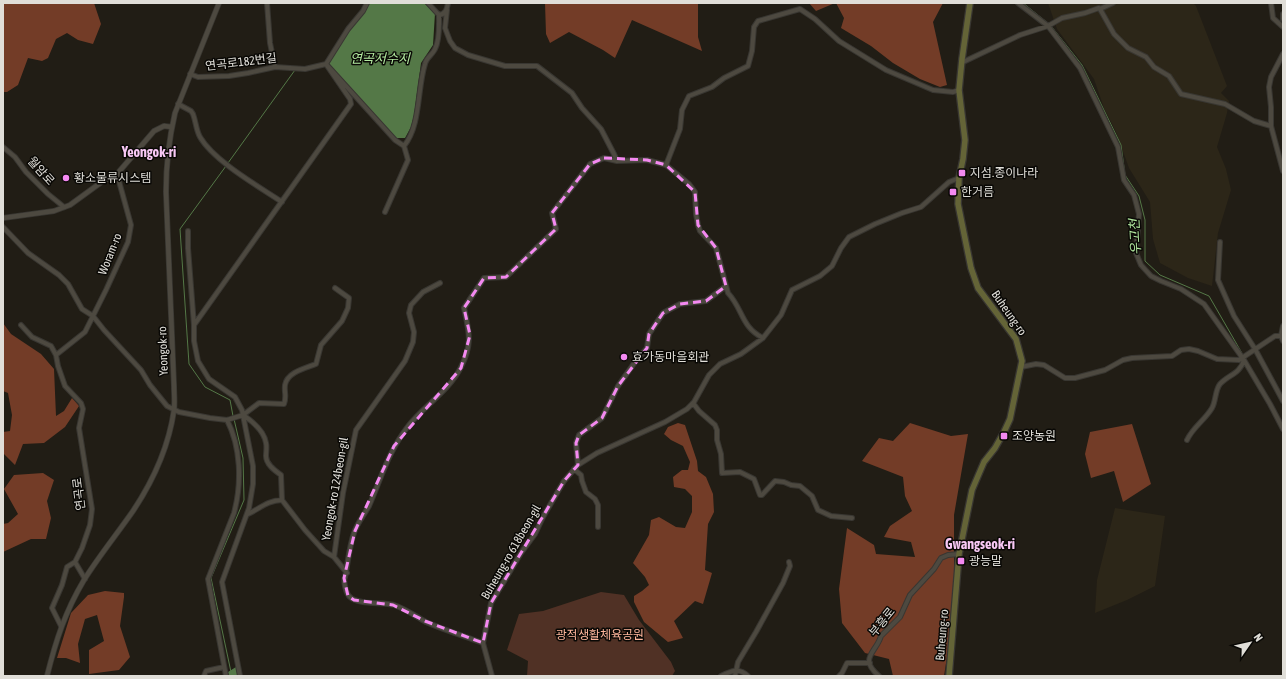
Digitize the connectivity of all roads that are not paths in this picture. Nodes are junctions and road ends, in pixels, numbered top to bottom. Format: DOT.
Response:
graph roads {
  1 [pos="219,3"];
  2 [pos="267,3"];
  3 [pos="367,3"];
  4 [pos="428,3"];
  5 [pos="448,3"];
  6 [pos="970,3"];
  7 [pos="1018,3"];
  8 [pos="1113,3"];
  9 [pos="1271,3"];
  10 [pos="1100,9"];
  11 [pos="447,10"];
  12 [pos="1283,14"];
  13 [pos="439,15"];
  14 [pos="1283,19"];
  15 [pos="1048,26"];
  16 [pos="1283,27"];
  17 [pos="1283,54"];
  18 [pos="962,63"];
  19 [pos="326,64"];
  20 [pos="275,67"];
  21 [pos="190,74"];
  22 [pos="959,90"];
  23 [pos="178,104"];
  24 [pos="1271,126"];
  25 [pos="172,127"];
  26 [pos="404,146"];
  27 [pos="3,147"];
  28 [pos="617,161"];
  29 [pos="666,165"];
  30 [pos="1283,171"];
  31 [pos="117,174"];
  32 [pos="959,178"];
  33 [pos="282,202"];
  34 [pos="64,207"];
  35 [pos="385,212"];
  36 [pos="3,218"];
  37 [pos="3,227"];
  38 [pos="188,231"];
  39 [pos="1220,242"];
  40 [pos="440,283"];
  41 [pos="726,286"];
  42 [pos="335,288"];
  43 [pos="93,316"];
  44 [pos="21,325"];
  45 [pos="194,326"];
  46 [pos="1283,326"];
  47 [pos="763,338"];
  48 [pos="1282,339"];
  49 [pos="1254,350"];
  50 [pos="56,355"];
  51 [pos="1243,358"];
  52 [pos="1021,367"];
  53 [pos="1283,401"];
  54 [pos="693,403"];
  55 [pos="174,410"];
  56 [pos="243,415"];
  57 [pos="228,419"];
  58 [pos="1283,429"];
  59 [pos="1187,440"];
  60 [pos="578,464"];
  61 [pos="574,469"];
  62 [pos="282,500"];
  63 [pos="248,514"];
  64 [pos="852,518"];
  65 [pos="598,526"];
  66 [pos="959,554"];
  67 [pos="334,557"];
  68 [pos="75,562"];
  69 [pos="789,562"];
  70 [pos="347,573"];
  71 [pos="85,579"];
  72 [pos="61,626"];
  73 [pos="483,643"];
  74 [pos="870,663"];
  75 [pos="224,668"];
  76 [pos="736,670"];
  77 [pos="47,676"];
  78 [pos="204,676"];
  79 [pos="226,676"];
  80 [pos="240,676"];
  81 [pos="492,676"];
  82 [pos="722,676"];
  83 [pos="735,676"];
  84 [pos="748,676"];
  85 [pos="839,676"];
  86 [pos="879,676"];
  87 [pos="949,676"];
  1 -- 21 [label="street, Yeongok-ro"];
  2 -- 20 [label="street"];
  3 -- 19 [label="street"];
  4 -- 13 [label="street"];
  5 -- 11 [label="street"];
  6 -- 18 [label="main road, Buheung-ro"];
  7 -- 15 [label="street"];
  8 -- 10 [label="street"];
  9 -- 16 [label="street"];
  10 -- 15 [label="street"];
  10 -- 24 [label="street"];
  11 -- 13 [label="street"];
  11 -- 28 [label="street"];
  12 -- 14 [label="street"];
  13 -- 26 [label="street"];
  15 -- 18 [label="street"];
  15 -- 51 [label="street"];
  17 -- 24 [label="street"];
  18 -- 22 [label="main road, Buheung-ro"];
  19 -- 20 [label="street, 연곡로182번길"];
  19 -- 26 [label="street"];
  19 -- 33 [label="street"];
  20 -- 21 [label="street, 연곡로182번길"];
  21 -- 23 [label="street, Yeongok-ro"];
  22 -- 29 [label="street"];
  22 -- 32 [label="main road, Buheung-ro"];
  23 -- 25 [label="street, Yeongok-ro"];
  23 -- 33 [label="street"];
  24 -- 30 [label="street"];
  25 -- 31 [label="street"];
  25 -- 55 [label="street, Yeongok-ro"];
  26 -- 35 [label="street"];
  27 -- 34 [label="street, 월암로"];
  28 -- 29 [label="street"];
  28 -- 70 [label="street"];
  29 -- 41 [label="street"];
  31 -- 34 [label="street"];
  31 -- 43 [label="street, Woram-ro"];
  32 -- 47 [label="street, Buheung-ro 618beon-gil"];
  32 -- 52 [label="main road, Buheung-ro"];
  33 -- 45 [label="street"];
  34 -- 36 [label="street"];
  37 -- 43 [label="street"];
  38 -- 45 [label="street"];
  39 -- 49 [label="street"];
  40 -- 67 [label="street, Yeongok-ro 124beon-gil"];
  41 -- 47 [label="street"];
  41 -- 60 [label="street"];
  42 -- 56 [label="street"];
  43 -- 50 [label="street, Woram-ro"];
  43 -- 55 [label="street"];
  44 -- 50 [label="street"];
  45 -- 56 [label="street"];
  46 -- 48 [label="street"];
  47 -- 54 [label="street, Buheung-ro 618beon-gil"];
  48 -- 49 [label="street"];
  49 -- 51 [label="street"];
  49 -- 53 [label="street"];
  50 -- 68 [label="street, 연곡로"];
  51 -- 52 [label="street"];
  51 -- 58 [label="street"];
  51 -- 59 [label="street"];
  52 -- 66 [label="main road, Buheung-ro"];
  54 -- 60 [label="street, Buheung-ro 618beon-gil"];
  54 -- 64 [label="street"];
  55 -- 57 [label="street"];
  55 -- 71 [label="street, Yeongok-ro"];
  56 -- 57 [label="street"];
  56 -- 62 [label="street"];
  56 -- 63 [label="street"];
  57 -- 75 [label="street"];
  60 -- 61 [label="street, Buheung-ro 618beon-gil"];
  61 -- 65 [label="street"];
  61 -- 73 [label="street, Buheung-ro 618beon-gil"];
  62 -- 63 [label="street"];
  62 -- 67 [label="street, Yeongok-ro 124beon-gil"];
  63 -- 80 [label="street"];
  66 -- 74 [label="street, 부흥로"];
  66 -- 87 [label="main road, Buheung-ro"];
  67 -- 70 [label="street"];
  68 -- 71 [label="street"];
  68 -- 72 [label="street, 연곡로"];
  69 -- 76 [label="street"];
  70 -- 73 [label="street"];
  71 -- 72 [label="street, Yeongok-ro"];
  72 -- 77 [label="street, Yeongok-ro"];
  73 -- 81 [label="street, Buheung-ro 618beon-gil"];
  74 -- 85 [label="street"];
  74 -- 86 [label="street"];
  75 -- 78 [label="street"];
  75 -- 79 [label="street"];
  76 -- 82 [label="street"];
  76 -- 83 [label="street"];
  76 -- 84 [label="street"];
}
